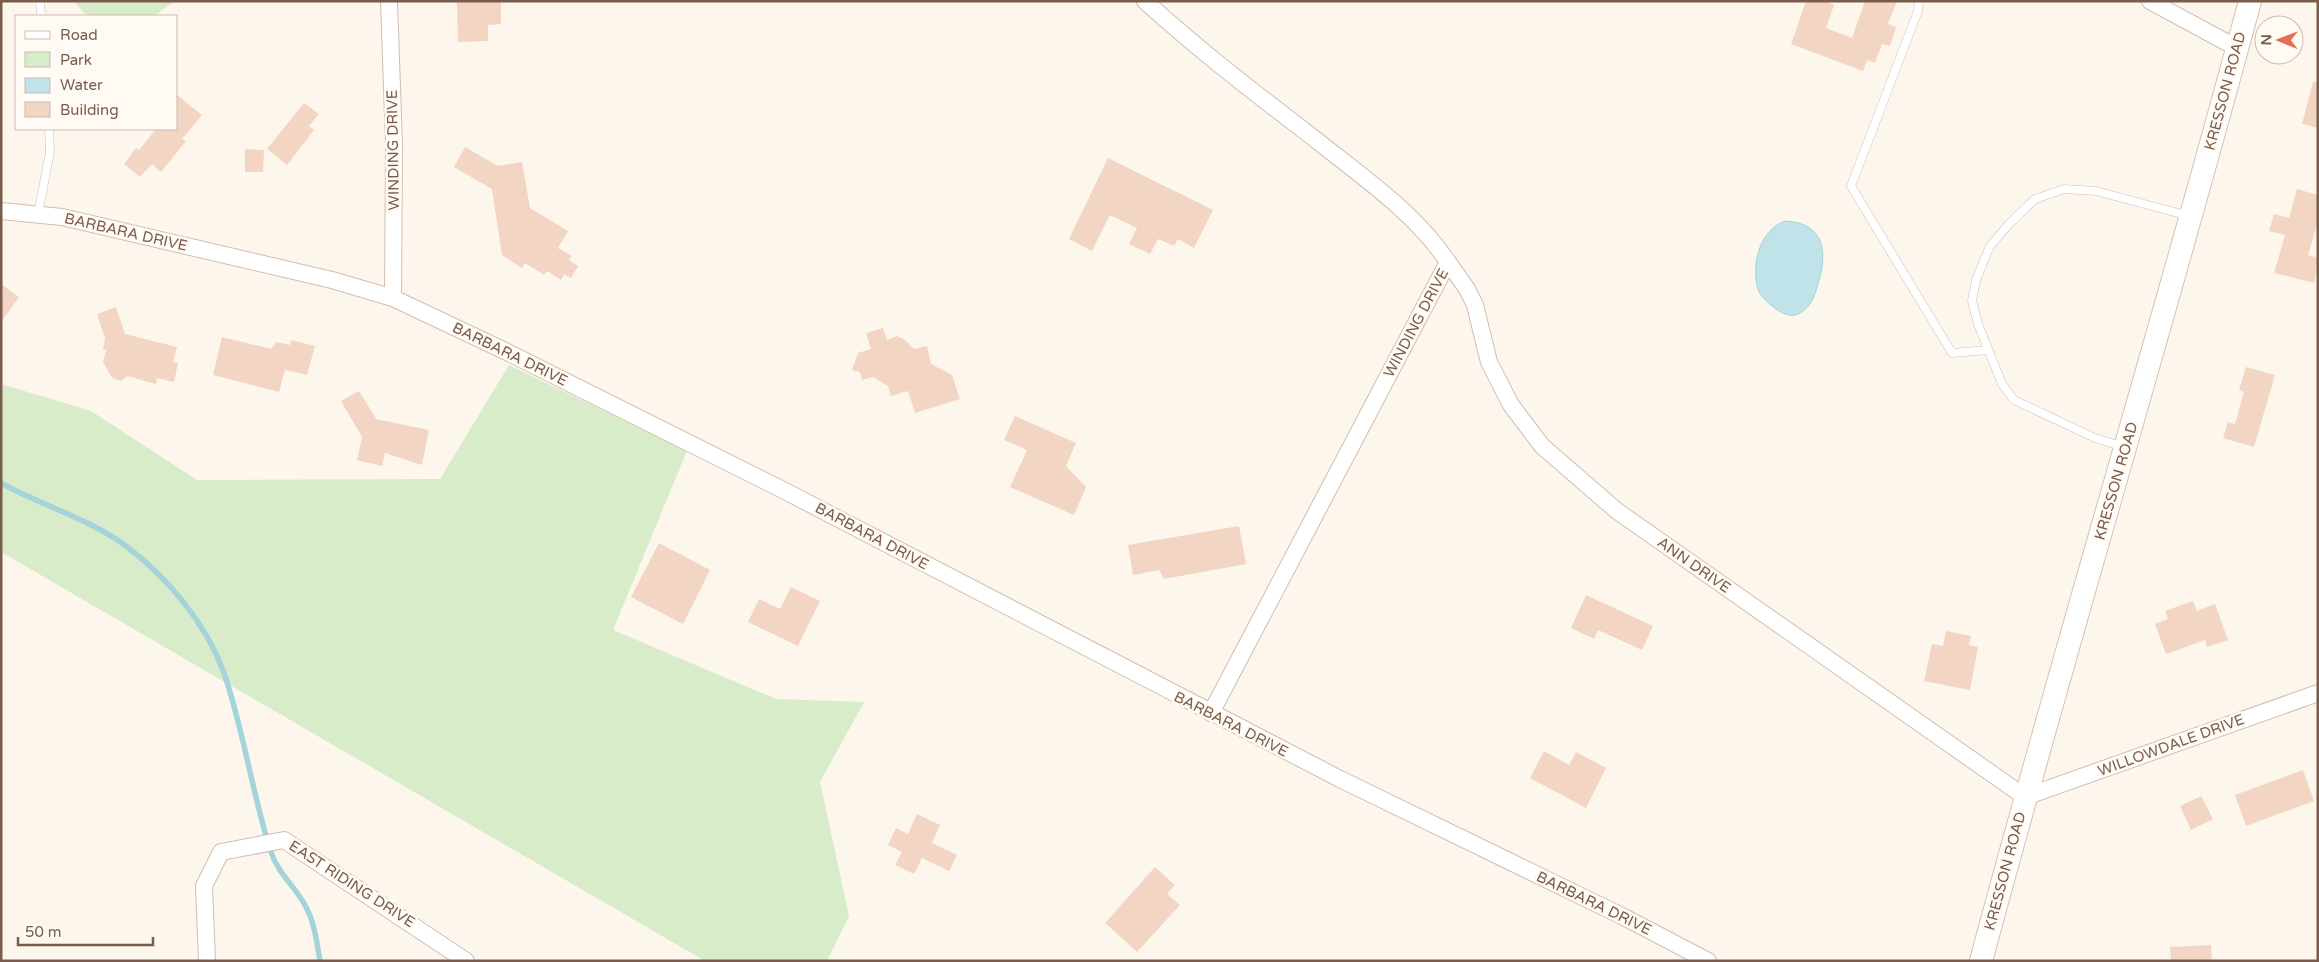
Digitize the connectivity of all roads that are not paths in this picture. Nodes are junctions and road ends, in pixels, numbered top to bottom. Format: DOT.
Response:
graph roads {
  1 [pos="40,1"];
  2 [pos="390,1"];
  3 [pos="1145,1"];
  4 [pos="1919,1"];
  5 [pos="2150,1"];
  6 [pos="2250,1"];
  7 [pos="41,15"];
  8 [pos="2237,48"];
  9 [pos="49,130"];
  10 [pos="1,211"];
  11 [pos="38,214"];
  12 [pos="2191,216"];
  13 [pos="1448,262"];
  14 [pos="393,298"];
  15 [pos="1988,350"];
  16 [pos="2126,448"];
  17 [pos="2318,693"];
  18 [pos="1211,713"];
  19 [pos="2025,797"];
  20 [pos="207,961"];
  21 [pos="466,961"];
  22 [pos="1708,961"];
  23 [pos="1981,961"];
  1 -- 7 [label="lane"];
  2 -- 14 [label="street, WINDING DRIVE"];
  3 -- 13 [label="street, WINDING DRIVE"];
  4 -- 15 [label="lane"];
  5 -- 8 [label="street"];
  6 -- 8 [label="street, KRESSON ROAD"];
  8 -- 12 [label="street, KRESSON ROAD"];
  9 -- 11 [label="lane"];
  10 -- 11 [label="street, BARBARA DRIVE"];
  11 -- 14 [label="street, BARBARA DRIVE"];
  12 -- 15 [label="lane"];
  12 -- 16 [label="street, KRESSON ROAD"];
  13 -- 18 [label="street, WINDING DRIVE"];
  13 -- 19 [label="street, ANN DRIVE"];
  14 -- 18 [label="street, BARBARA DRIVE"];
  15 -- 16 [label="lane"];
  16 -- 19 [label="street, KRESSON ROAD"];
  17 -- 19 [label="street, WILLOWDALE DRIVE"];
  18 -- 22 [label="street, BARBARA DRIVE"];
  19 -- 23 [label="street, KRESSON ROAD"];
  20 -- 21 [label="street, EAST RIDING DRIVE"];
}
